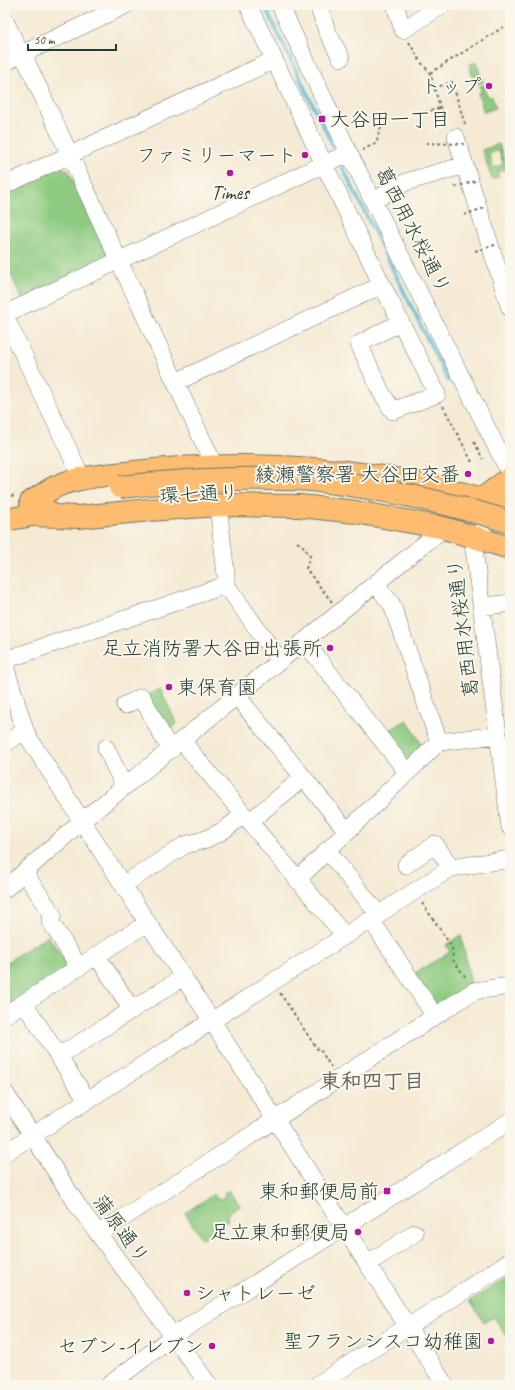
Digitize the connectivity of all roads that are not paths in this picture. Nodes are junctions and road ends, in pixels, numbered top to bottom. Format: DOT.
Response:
graph roads {
  1 [pos="126,5"];
  2 [pos="248,5"];
  3 [pos="280,5"];
  4 [pos="318,5"];
  5 [pos="395,5"];
  6 [pos="442,5"];
  7 [pos="5,21"];
  8 [pos="22,54"];
  9 [pos="341,58"];
  10 [pos="274,60"];
  11 [pos="5,62"];
  12 [pos="456,135"];
  13 [pos="70,155"];
  14 [pos="341,157"];
  15 [pos="464,165"];
  16 [pos="5,186"];
  17 [pos="373,201"];
  18 [pos="118,260"];
  19 [pos="382,285"];
  20 [pos="510,308"];
  21 [pos="5,315"];
  22 [pos="401,322"];
  23 [pos="176,382"];
  24 [pos="214,465"];
  25 [pos="510,474"];
  26 [pos="82,479"];
  27 [pos="510,479"];
  28 [pos="121,494"];
  29 [pos="22,504"];
  30 [pos="496,504"];
  31 [pos="218,505"];
  32 [pos="5,520"];
  33 [pos="510,522"];
  34 [pos="444,528"];
  35 [pos="510,536"];
  36 [pos="478,537"];
  37 [pos="510,548"];
  38 [pos="376,584"];
  39 [pos="226,586"];
  40 [pos="510,603"];
  41 [pos="481,607"];
  42 [pos="304,641"];
  43 [pos="5,660"];
  44 [pos="280,661"];
  45 [pos="5,666"];
  46 [pos="237,696"];
  47 [pos="125,705"];
  48 [pos="25,730"];
  49 [pos="498,735"];
  50 [pos="439,742"];
  51 [pos="5,744"];
  52 [pos="177,745"];
  53 [pos="106,748"];
  54 [pos="506,766"];
  55 [pos="407,772"];
  56 [pos="303,778"];
  57 [pos="125,786"];
  58 [pos="246,819"];
  59 [pos="82,821"];
  60 [pos="510,827"];
  61 [pos="347,830"];
  62 [pos="327,850"];
  63 [pos="510,860"];
  64 [pos="406,865"];
  65 [pos="451,868"];
  66 [pos="24,872"];
  67 [pos="297,880"];
  68 [pos="123,885"];
  69 [pos="5,889"];
  70 [pos="375,917"];
  71 [pos="143,926"];
  72 [pos="345,936"];
  73 [pos="97,956"];
  74 [pos="79,967"];
  75 [pos="174,983"];
  76 [pos="510,986"];
  77 [pos="24,1003"];
  78 [pos="132,1010"];
  79 [pos="5,1015"];
  80 [pos="435,1016"];
  81 [pos="207,1024"];
  82 [pos="59,1056"];
  83 [pos="5,1093"];
  84 [pos="87,1100"];
  85 [pos="510,1122"];
  86 [pos="270,1123"];
  87 [pos="32,1136"];
  88 [pos="5,1153"];
  89 [pos="339,1230"];
  90 [pos="415,1233"];
  91 [pos="98,1234"];
  92 [pos="510,1261"];
  93 [pos="367,1264"];
  94 [pos="404,1330"];
  95 [pos="173,1336"];
  96 [pos="109,1385"];
  97 [pos="209,1385"];
  98 [pos="317,1385"];
  99 [pos="433,1385"];
  100 [pos="446,1385"];
  1 -- 8 [label="street"];
  2 -- 10 [label="street"];
  3 -- 14 [label="street, 葛西用水桜通り"];
  4 -- 9 [label="street"];
  5 -- 6 [label="street"];
  7 -- 8 [label="street"];
  8 -- 11 [label="street"];
  8 -- 13 [label="street"];
  10 -- 13 [label="street"];
  10 -- 14 [label="street"];
  12 -- 15 [label="street"];
  13 -- 16 [label="street"];
  13 -- 18 [label="street"];
  14 -- 17 [label="street, 葛西用水桜通り"];
  14 -- 18 [label="street"];
  14 -- 19 [label="street"];
  15 -- 17 [label="street"];
  15 -- 20 [label="street"];
  17 -- 25 [label="street, 葛西用水桜通り"];
  18 -- 21 [label="street"];
  18 -- 23 [label="street"];
  19 -- 22 [label="street"];
  19 -- 23 [label="street"];
  21 -- 26 [label="street"];
  22 -- 22 [label="street"];
  23 -- 24 [label="street"];
  24 -- 26 [label="main road"];
  24 -- 30 [label="main road"];
  26 -- 29 [label="main road"];
  27 -- 30 [label="main road"];
  28 -- 29 [label="main road, 環七通り"];
  28 -- 33 [label="main road, 環七通り, bridge"];
  28 -- 35 [label="main road, 環七通り"];
  29 -- 31 [label="main road"];
  29 -- 32 [label="main road, 環七通り"];
  30 -- 34 [label="main road"];
  30 -- 36 [label="street, 葛西用水桜通り"];
  31 -- 34 [label="main road"];
  31 -- 39 [label="street"];
  34 -- 36 [label="main road"];
  34 -- 38 [label="street"];
  36 -- 37 [label="main road"];
  36 -- 41 [label="street, 葛西用水桜通り"];
  38 -- 42 [label="street"];
  38 -- 50 [label="street"];
  39 -- 43 [label="street"];
  39 -- 44 [label="street"];
  40 -- 41 [label="street"];
  41 -- 49 [label="street, 葛西用水桜通り"];
  42 -- 44 [label="street"];
  42 -- 55 [label="street"];
  44 -- 46 [label="street"];
  45 -- 48 [label="street"];
  46 -- 52 [label="street"];
  46 -- 56 [label="street"];
  47 -- 52 [label="street"];
  48 -- 51 [label="street"];
  48 -- 59 [label="street"];
  49 -- 50 [label="street"];
  49 -- 54 [label="street, 葛西用水桜通り"];
  50 -- 55 [label="street"];
  52 -- 57 [label="street"];
  52 -- 58 [label="street"];
  53 -- 57 [label="street"];
  54 -- 60 [label="street, 葛西用水桜通り"];
  55 -- 61 [label="street"];
  56 -- 58 [label="street"];
  56 -- 61 [label="street"];
  57 -- 59 [label="street"];
  58 -- 67 [label="street"];
  58 -- 68 [label="street"];
  59 -- 66 [label="street"];
  59 -- 68 [label="street"];
  59 -- 71 [label="street"];
  61 -- 62 [label="street"];
  62 -- 67 [label="street"];
  62 -- 70 [label="street"];
  63 -- 65 [label="street"];
  64 -- 65 [label="street"];
  65 -- 70 [label="street"];
  66 -- 69 [label="street"];
  66 -- 74 [label="street"];
  67 -- 72 [label="street"];
  68 -- 71 [label="street"];
  70 -- 72 [label="street"];
  70 -- 80 [label="street"];
  71 -- 73 [label="street"];
  71 -- 75 [label="street"];
  71 -- 81 [label="street"];
  72 -- 81 [label="street"];
  73 -- 74 [label="street"];
  73 -- 78 [label="street"];
  74 -- 77 [label="street"];
  75 -- 78 [label="street"];
  75 -- 81 [label="street"];
  76 -- 80 [label="street"];
  77 -- 79 [label="street"];
  77 -- 82 [label="street"];
  78 -- 82 [label="street"];
  80 -- 86 [label="street"];
  81 -- 84 [label="street"];
  81 -- 86 [label="street"];
  82 -- 84 [label="street"];
  83 -- 87 [label="street, 蒲原通り"];
  84 -- 87 [label="street"];
  85 -- 89 [label="street"];
  86 -- 89 [label="street"];
  86 -- 91 [label="street"];
  87 -- 88 [label="street"];
  87 -- 91 [label="street, 蒲原通り"];
  89 -- 93 [label="street"];
  89 -- 94 [label="street"];
  89 -- 95 [label="street"];
  90 -- 93 [label="street"];
  91 -- 95 [label="street, 蒲原通り"];
  92 -- 94 [label="street"];
  93 -- 94 [label="street"];
  94 -- 98 [label="street"];
  94 -- 99 [label="street"];
  94 -- 100 [label="street"];
  95 -- 96 [label="street"];
  95 -- 97 [label="street, 蒲原通り"];
}
